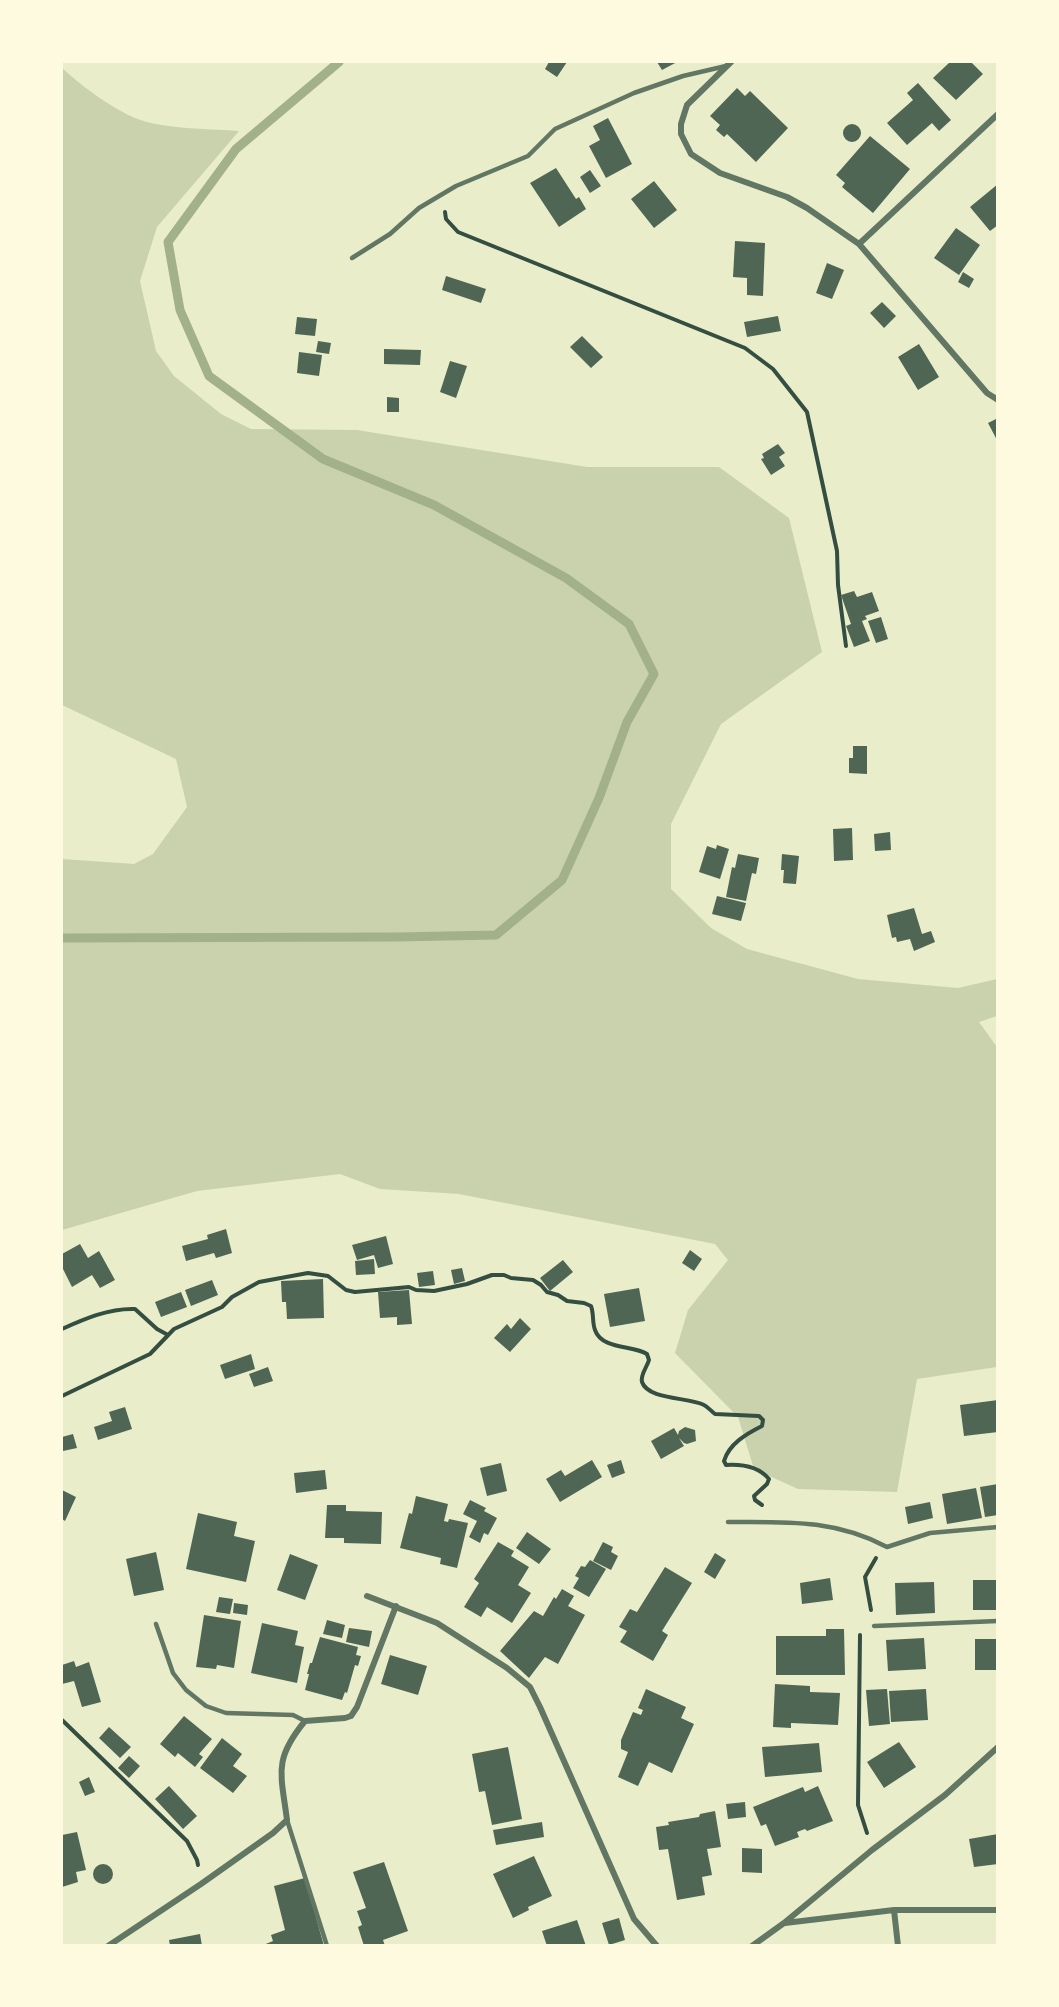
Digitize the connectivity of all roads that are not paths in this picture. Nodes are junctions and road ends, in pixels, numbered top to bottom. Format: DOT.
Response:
graph roads {
  1 [pos="728,64"];
  2 [pos="998,114"];
  3 [pos="859,244"];
  4 [pos="352,258"];
  5 [pos="998,400"];
  6 [pos="728,1522"];
  7 [pos="998,1527"];
  8 [pos="367,1596"];
  9 [pos="396,1606"];
  10 [pos="998,1621"];
  11 [pos="156,1624"];
  12 [pos="874,1626"];
  13 [pos="305,1721"];
  14 [pos="998,1747"];
  15 [pos="287,1820"];
  16 [pos="894,1910"];
  17 [pos="998,1910"];
  18 [pos="784,1923"];
  19 [pos="108,1946"];
  20 [pos="327,1946"];
  21 [pos="657,1946"];
  22 [pos="752,1946"];
  23 [pos="898,1946"];
  1 -- 3 [label="street"];
  1 -- 4 [label="lane"];
  2 -- 3 [label="street"];
  3 -- 5 [label="street"];
  6 -- 7 [label="lane"];
  8 -- 9 [label="street"];
  9 -- 13 [label="street"];
  9 -- 21 [label="street"];
  10 -- 12 [label="lane"];
  11 -- 13 [label="lane"];
  13 -- 15 [label="street"];
  14 -- 18 [label="street"];
  15 -- 19 [label="street"];
  15 -- 20 [label="lane"];
  16 -- 17 [label="street"];
  16 -- 18 [label="street"];
  16 -- 23 [label="street"];
  18 -- 22 [label="street"];
}
